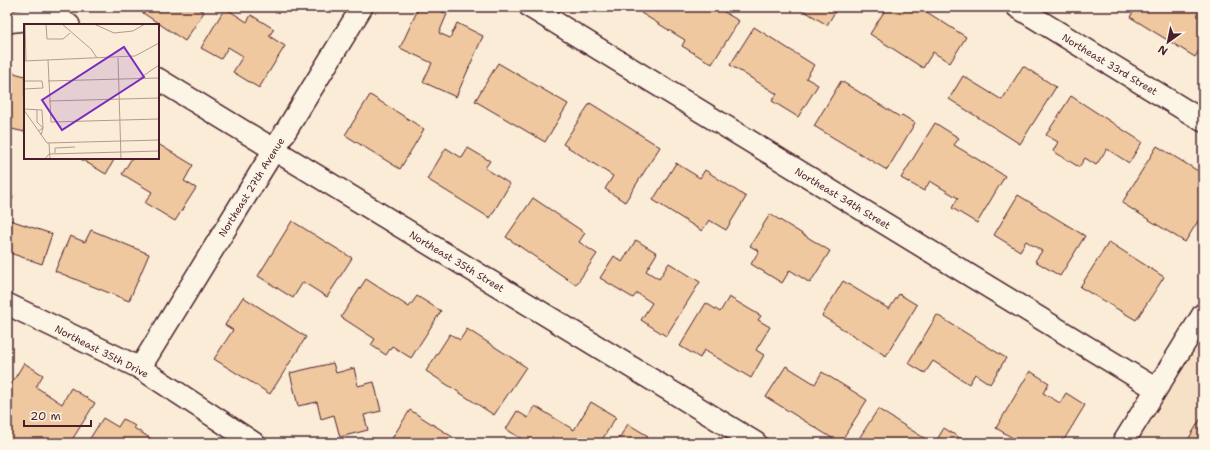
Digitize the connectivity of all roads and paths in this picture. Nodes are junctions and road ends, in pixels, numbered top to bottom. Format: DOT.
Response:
graph roads {
  1 [pos="362,7"];
  2 [pos="530,7"];
  3 [pos="1017,7"];
  4 [pos="43,9"];
  5 [pos="7,22"];
  6 [pos="67,24"];
  7 [pos="159,80"];
  8 [pos="1203,121"];
  9 [pos="274,150"];
  10 [pos="7,304"];
  11 [pos="1203,314"];
  12 [pos="140,368"];
  13 [pos="1156,389"];
  14 [pos="254,443"];
  15 [pos="756,443"];
  16 [pos="1123,443"];
  1 -- 9 [label="street, Northeast 27th Avenue"];
  2 -- 13 [label="street, Northeast 34th Street"];
  3 -- 8 [label="street, Northeast 33rd Street"];
  4 -- 5 [label="street"];
  4 -- 6 [label="street"];
  7 -- 9 [label="street, Northeast 35th Street"];
  9 -- 12 [label="street, Northeast 27th Avenue"];
  9 -- 15 [label="street, Northeast 35th Street"];
  10 -- 12 [label="street, Northeast 35th Drive"];
  11 -- 13 [label="street"];
  12 -- 14 [label="street, Northeast 35th Drive"];
  13 -- 16 [label="street"];
}
